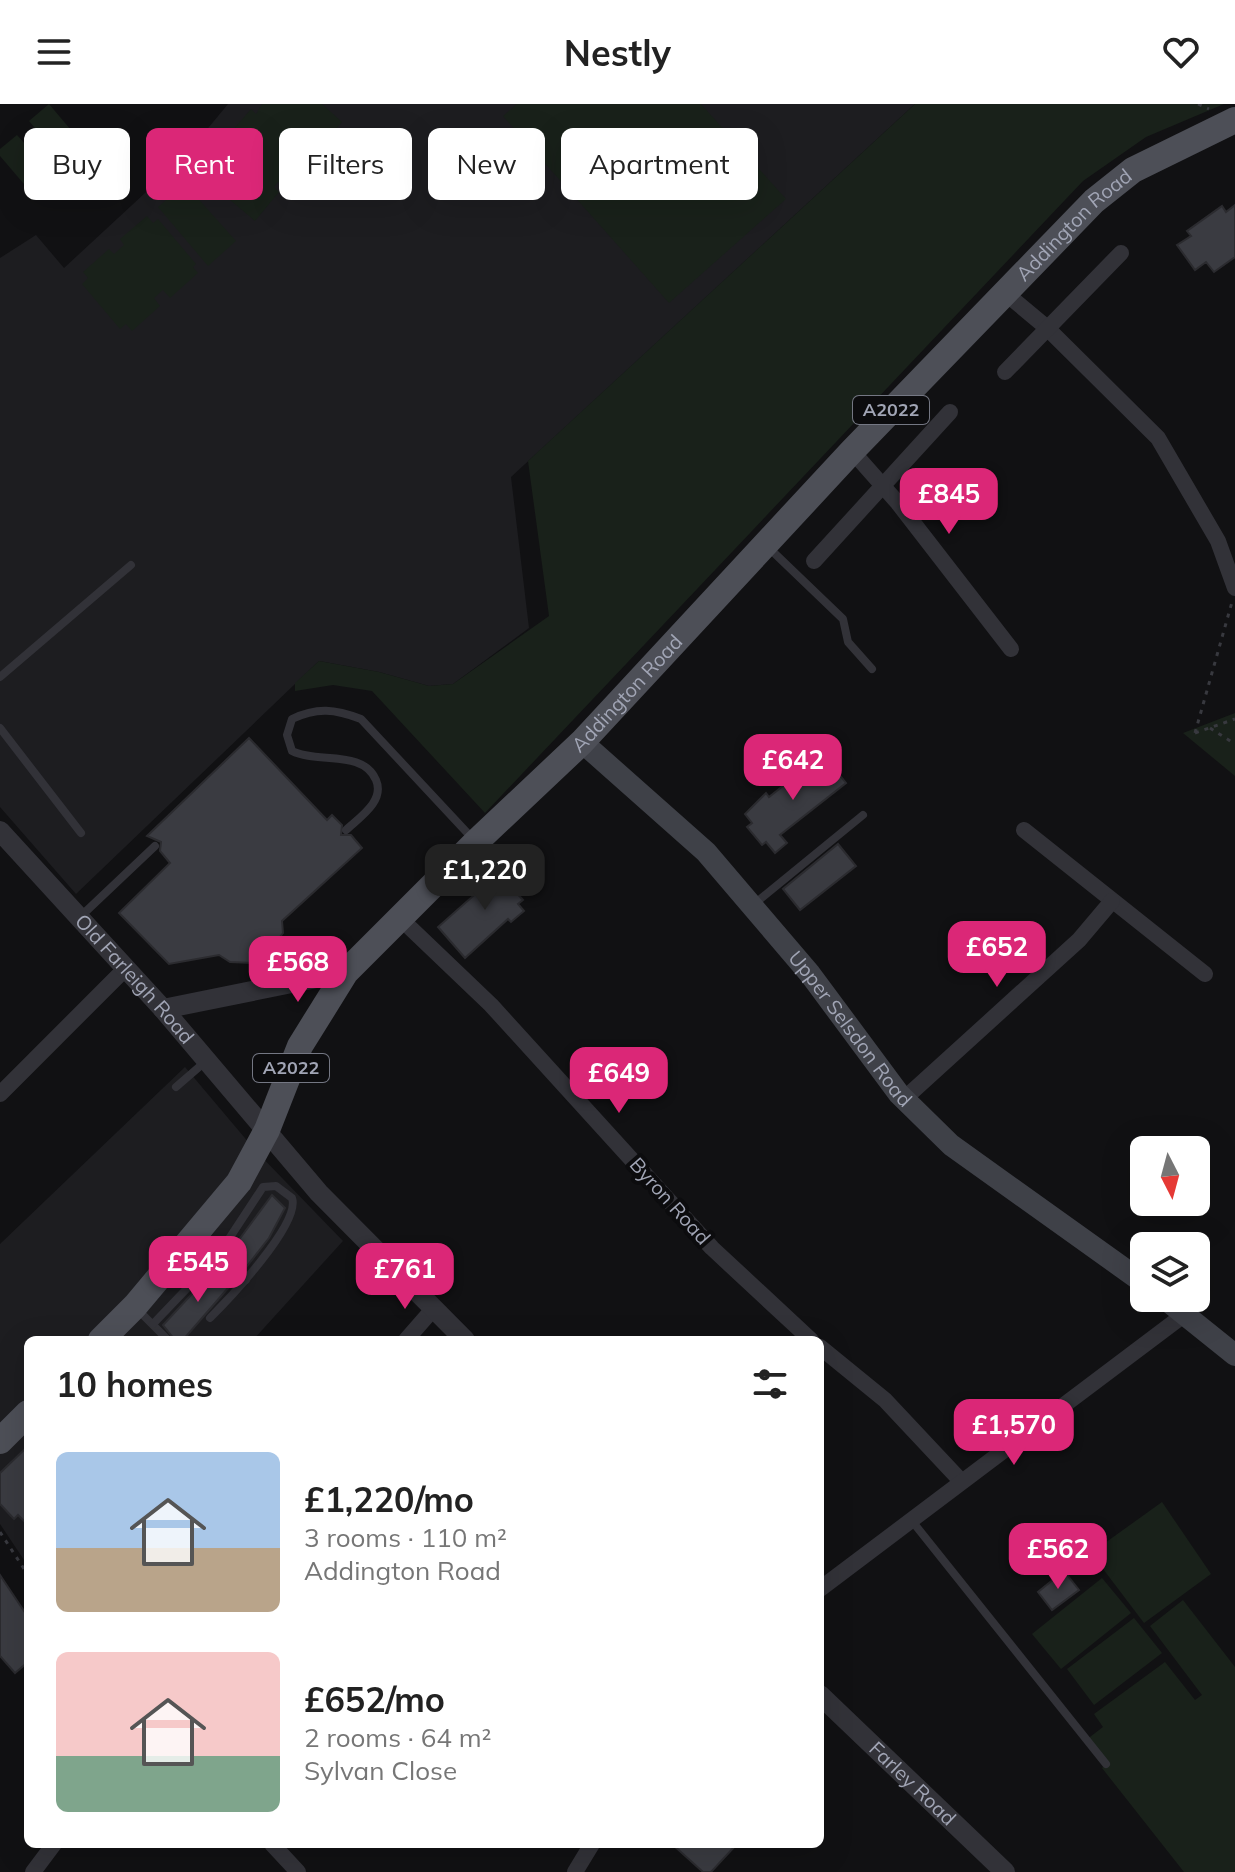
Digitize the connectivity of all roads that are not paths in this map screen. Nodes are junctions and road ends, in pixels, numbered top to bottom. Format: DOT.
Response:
graph roads {
  1 [pos="1235,120"];
  2 [pos="1121,253"];
  3 [pos="1004,292"];
  4 [pos="1046,327"];
  5 [pos="1005,372"];
  6 [pos="950,412"];
  7 [pos="852,451"];
  8 [pos="881,485"];
  9 [pos="765,544"];
  10 [pos="814,561"];
  11 [pos="131,565"];
  12 [pos="1235,589"];
  13 [pos="1011,649"];
  14 [pos="872,669"];
  15 [pos="0,677"];
  16 [pos="0,728"];
  17 [pos="582,742"];
  18 [pos="863,815"];
  19 [pos="346,830"];
  20 [pos="1024,830"];
  21 [pos="0,831"];
  22 [pos="81,833"];
  23 [pos="476,842"];
  24 [pos="155,846"];
  25 [pos="1112,901"];
  26 [pos="752,906"];
  27 [pos="78,918"];
  28 [pos="401,919"];
  29 [pos="125,969"];
  30 [pos="346,972"];
  31 [pos="1205,974"];
  32 [pos="163,1009"];
  33 [pos="207,1060"];
  34 [pos="176,1087"];
  35 [pos="0,1094"];
  36 [pos="904,1099"];
  37 [pos="267,1130"];
  38 [pos="251,1163"];
  39 [pos="263,1187"];
  40 [pos="217,1257"];
  41 [pos="1130,1273"];
  42 [pos="246,1280"];
  43 [pos="434,1308"];
  44 [pos="1182,1312"];
  45 [pos="1185,1314"];
  46 [pos="144,1315"];
  47 [pos="210,1318"];
  48 [pos="108,1336"];
  49 [pos="164,1336"];
  50 [pos="410,1336"];
  51 [pos="461,1336"];
  52 [pos="807,1336"];
  53 [pos="824,1350"];
  54 [pos="1235,1355"];
  55 [pos="24,1417"];
  56 [pos="0,1441"];
  57 [pos="961,1481"];
  58 [pos="911,1520"];
  59 [pos="824,1586"];
  60 [pos="824,1699"];
  61 [pos="1106,1764"];
  62 [pos="51,1848"];
  63 [pos="276,1848"];
  64 [pos="590,1848"];
  65 [pos="33,1872"];
  66 [pos="298,1872"];
  67 [pos="575,1872"];
  68 [pos="1005,1872"];
  1 -- 3 [label="main road, Addington Road / A2022"];
  2 -- 4 [label="street"];
  3 -- 4 [label="street"];
  3 -- 7 [label="main road, Addington Road / A2022"];
  4 -- 5 [label="street"];
  4 -- 12 [label="street"];
  6 -- 8 [label="street"];
  7 -- 8 [label="street"];
  7 -- 9 [label="main road, Addington Road / A2022"];
  8 -- 10 [label="street"];
  8 -- 13 [label="street"];
  9 -- 14 [label="lane"];
  9 -- 17 [label="main road, Addington Road / A2022"];
  11 -- 15 [label="lane"];
  16 -- 22 [label="lane"];
  17 -- 23 [label="main road, Addington Road / A2022"];
  17 -- 26 [label="main road, Upper Selsdon Road"];
  18 -- 26 [label="lane"];
  19 -- 23 [label="lane"];
  20 -- 25 [label="street"];
  21 -- 27 [label="street, Old Farleigh Road"];
  23 -- 28 [label="main road, Addington Road / A2022"];
  24 -- 27 [label="lane"];
  25 -- 31 [label="street"];
  25 -- 36 [label="street"];
  26 -- 36 [label="main road, Upper Selsdon Road"];
  27 -- 29 [label="street, Old Farleigh Road"];
  28 -- 30 [label="main road, Addington Road / A2022"];
  28 -- 52 [label="street, Byron Road"];
  29 -- 32 [label="street, Old Farleigh Road"];
  29 -- 35 [label="street"];
  30 -- 32 [label="street"];
  30 -- 37 [label="main road, Addington Road / A2022"];
  32 -- 33 [label="street, Old Farleigh Road"];
  33 -- 34 [label="lane"];
  33 -- 37 [label="street, Old Farleigh Road"];
  36 -- 41 [label="main road, Upper Selsdon Road"];
  37 -- 38 [label="main road, Addington Road / A2022"];
  37 -- 43 [label="street"];
  38 -- 39 [label="lane"];
  38 -- 46 [label="main road, Addington Road / A2022"];
  39 -- 40 [label="lane"];
  39 -- 42 [label="lane"];
  40 -- 42 [label="lane"];
  40 -- 46 [label="lane"];
  42 -- 47 [label="lane"];
  43 -- 50 [label="street"];
  43 -- 51 [label="street"];
  44 -- 45 [label="main road"];
  45 -- 54 [label="main road"];
  45 -- 57 [label="street"];
  46 -- 48 [label="main road, Addington Road / A2022"];
  46 -- 49 [label="lane"];
  53 -- 57 [label="street"];
  55 -- 56 [label="main road"];
  57 -- 58 [label="street"];
  58 -- 59 [label="street"];
  58 -- 61 [label="lane"];
  60 -- 68 [label="street, Farley Road"];
  62 -- 65 [label="street"];
  63 -- 66 [label="street"];
  64 -- 67 [label="street"];
}
